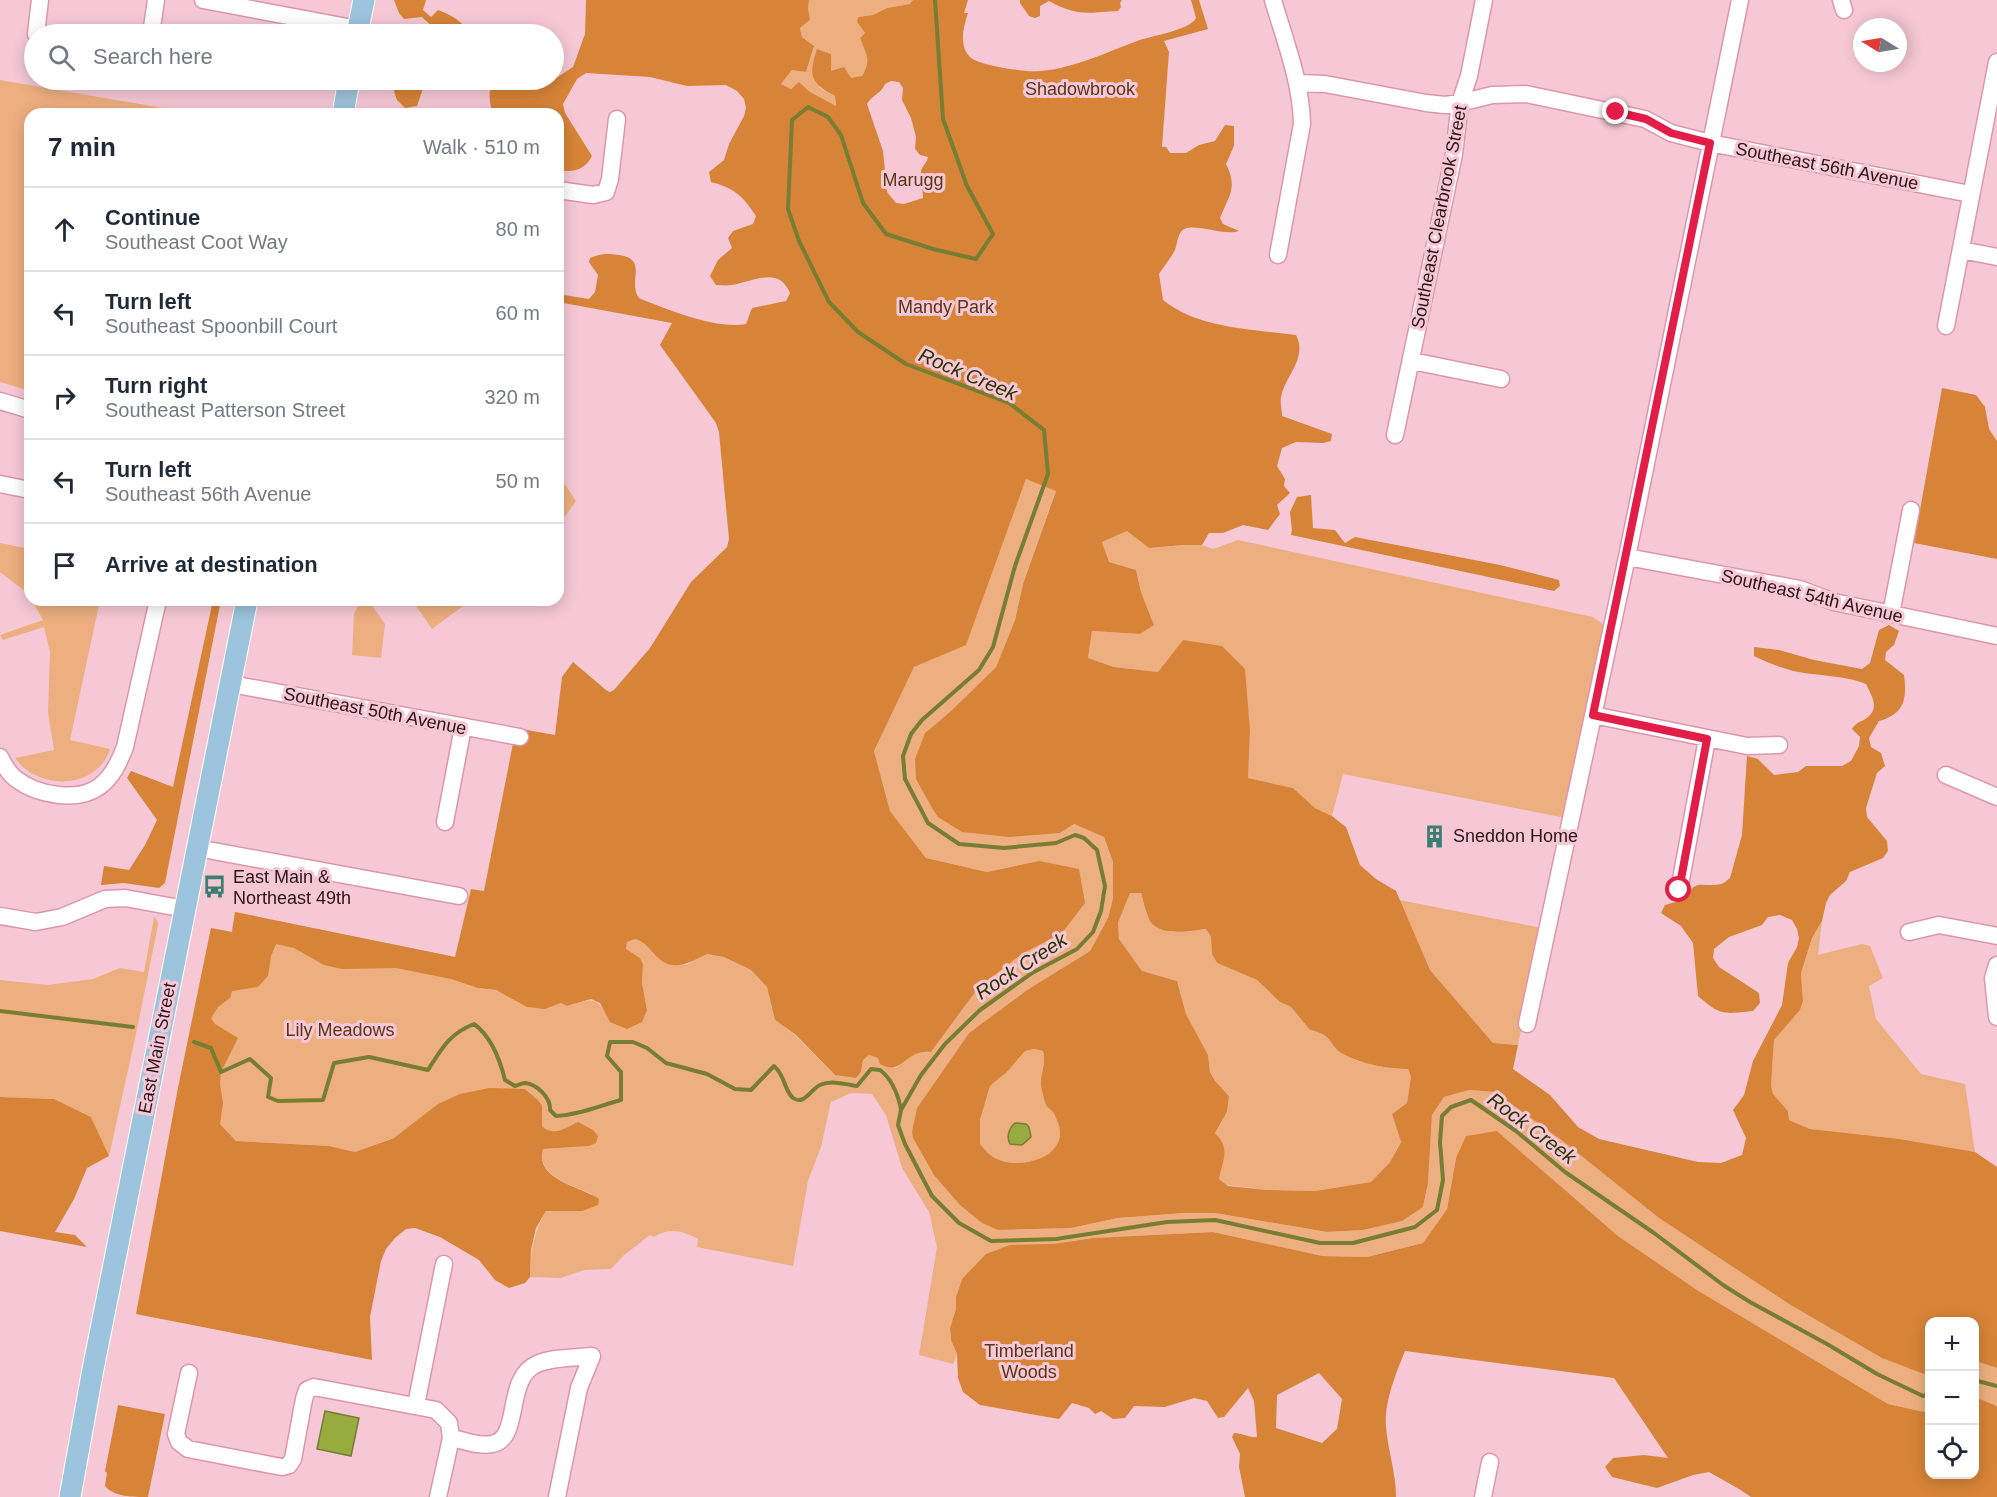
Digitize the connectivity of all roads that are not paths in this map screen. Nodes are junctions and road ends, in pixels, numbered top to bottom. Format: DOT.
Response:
graph roads {
  1 [pos="40,0"];
  2 [pos="156,0"];
  3 [pos="203,0"];
  4 [pos="363,0"];
  5 [pos="1273,0"];
  6 [pos="1484,0"];
  7 [pos="1740,0"];
  8 [pos="276,7"];
  9 [pos="37,24"];
  10 [pos="152,24"];
  11 [pos="331,24"];
  12 [pos="358,24"];
  13 [pos="1997,62"];
  14 [pos="1298,83"];
  15 [pos="1995,87"];
  16 [pos="348,90"];
  17 [pos="1460,103"];
  18 [pos="345,108"];
  19 [pos="617,119"];
  20 [pos="1710,143"];
  21 [pos="564,191"];
  22 [pos="1970,194"];
  23 [pos="1961,249"];
  24 [pos="1278,255"];
  25 [pos="1997,257"];
  26 [pos="1946,326"];
  27 [pos="1412,361"];
  28 [pos="1501,379"];
  29 [pos="0,401"];
  30 [pos="24,408"];
  31 [pos="1395,435"];
  32 [pos="0,484"];
  33 [pos="24,489"];
  34 [pos="1911,510"];
  35 [pos="1627,557"];
  36 [pos="157,606"];
  37 [pos="246,606"];
  38 [pos="1891,614"];
  39 [pos="1997,636"];
  40 [pos="231,684"];
  41 [pos="1593,715"];
  42 [pos="463,727"];
  43 [pos="520,737"];
  44 [pos="1707,739"];
  45 [pos="1779,745"];
  46 [pos="0,757"];
  47 [pos="1946,775"];
  48 [pos="1997,796"];
  49 [pos="445,822"];
  50 [pos="197,848"];
  51 [pos="1679,890"];
  52 [pos="459,897"];
  53 [pos="185,909"];
  54 [pos="0,916"];
  55 [pos="1909,932"];
  56 [pos="1997,936"];
  57 [pos="1997,965"];
  58 [pos="1997,1017"];
  59 [pos="1527,1024"];
  60 [pos="444,1264"];
  61 [pos="189,1373"];
  62 [pos="416,1405"];
  63 [pos="450,1430"];
  64 [pos="1490,1462"];
  65 [pos="70,1497"];
  66 [pos="438,1497"];
  67 [pos="557,1497"];
  68 [pos="1484,1497"];
  1 -- 9 [label="street"];
  2 -- 10 [label="street"];
  3 -- 8 [label="street"];
  4 -- 12 [label="main road"];
  5 -- 14 [label="street"];
  6 -- 17 [label="street, Southeast Clearbrook Street"];
  7 -- 20 [label="street"];
  8 -- 11 [label="street"];
  13 -- 15 [label="street"];
  14 -- 17 [label="street, Southeast 56th Avenue"];
  14 -- 24 [label="street"];
  15 -- 22 [label="street"];
  16 -- 18 [label="main road"];
  17 -- 20 [label="street, Southeast 56th Avenue"];
  17 -- 27 [label="street, Southeast Clearbrook Street"];
  19 -- 21 [label="street"];
  20 -- 22 [label="street, Southeast 56th Avenue"];
  20 -- 35 [label="street"];
  22 -- 23 [label="street"];
  23 -- 25 [label="street"];
  23 -- 26 [label="street"];
  27 -- 28 [label="street"];
  27 -- 31 [label="street, Southeast Clearbrook Street"];
  29 -- 30 [label="street"];
  32 -- 33 [label="street"];
  34 -- 38 [label="street"];
  35 -- 38 [label="street, Southeast 54th Avenue"];
  35 -- 41 [label="street"];
  36 -- 46 [label="street"];
  37 -- 40 [label="main road, East Main Street"];
  38 -- 39 [label="street, Southeast 54th Avenue"];
  40 -- 42 [label="street, Southeast 50th Avenue"];
  40 -- 50 [label="main road, East Main Street"];
  41 -- 44 [label="street"];
  41 -- 59 [label="street"];
  42 -- 43 [label="street, Southeast 50th Avenue"];
  42 -- 49 [label="street"];
  44 -- 45 [label="street"];
  44 -- 51 [label="street"];
  47 -- 48 [label="street"];
  50 -- 52 [label="street"];
  50 -- 53 [label="main road, East Main Street"];
  53 -- 54 [label="street"];
  53 -- 65 [label="main road, East Main Street"];
  55 -- 56 [label="street"];
  57 -- 58 [label="street"];
  60 -- 62 [label="street"];
  61 -- 62 [label="street"];
  62 -- 63 [label="street"];
  63 -- 66 [label="street"];
  63 -- 67 [label="street"];
  64 -- 68 [label="street"];
}
